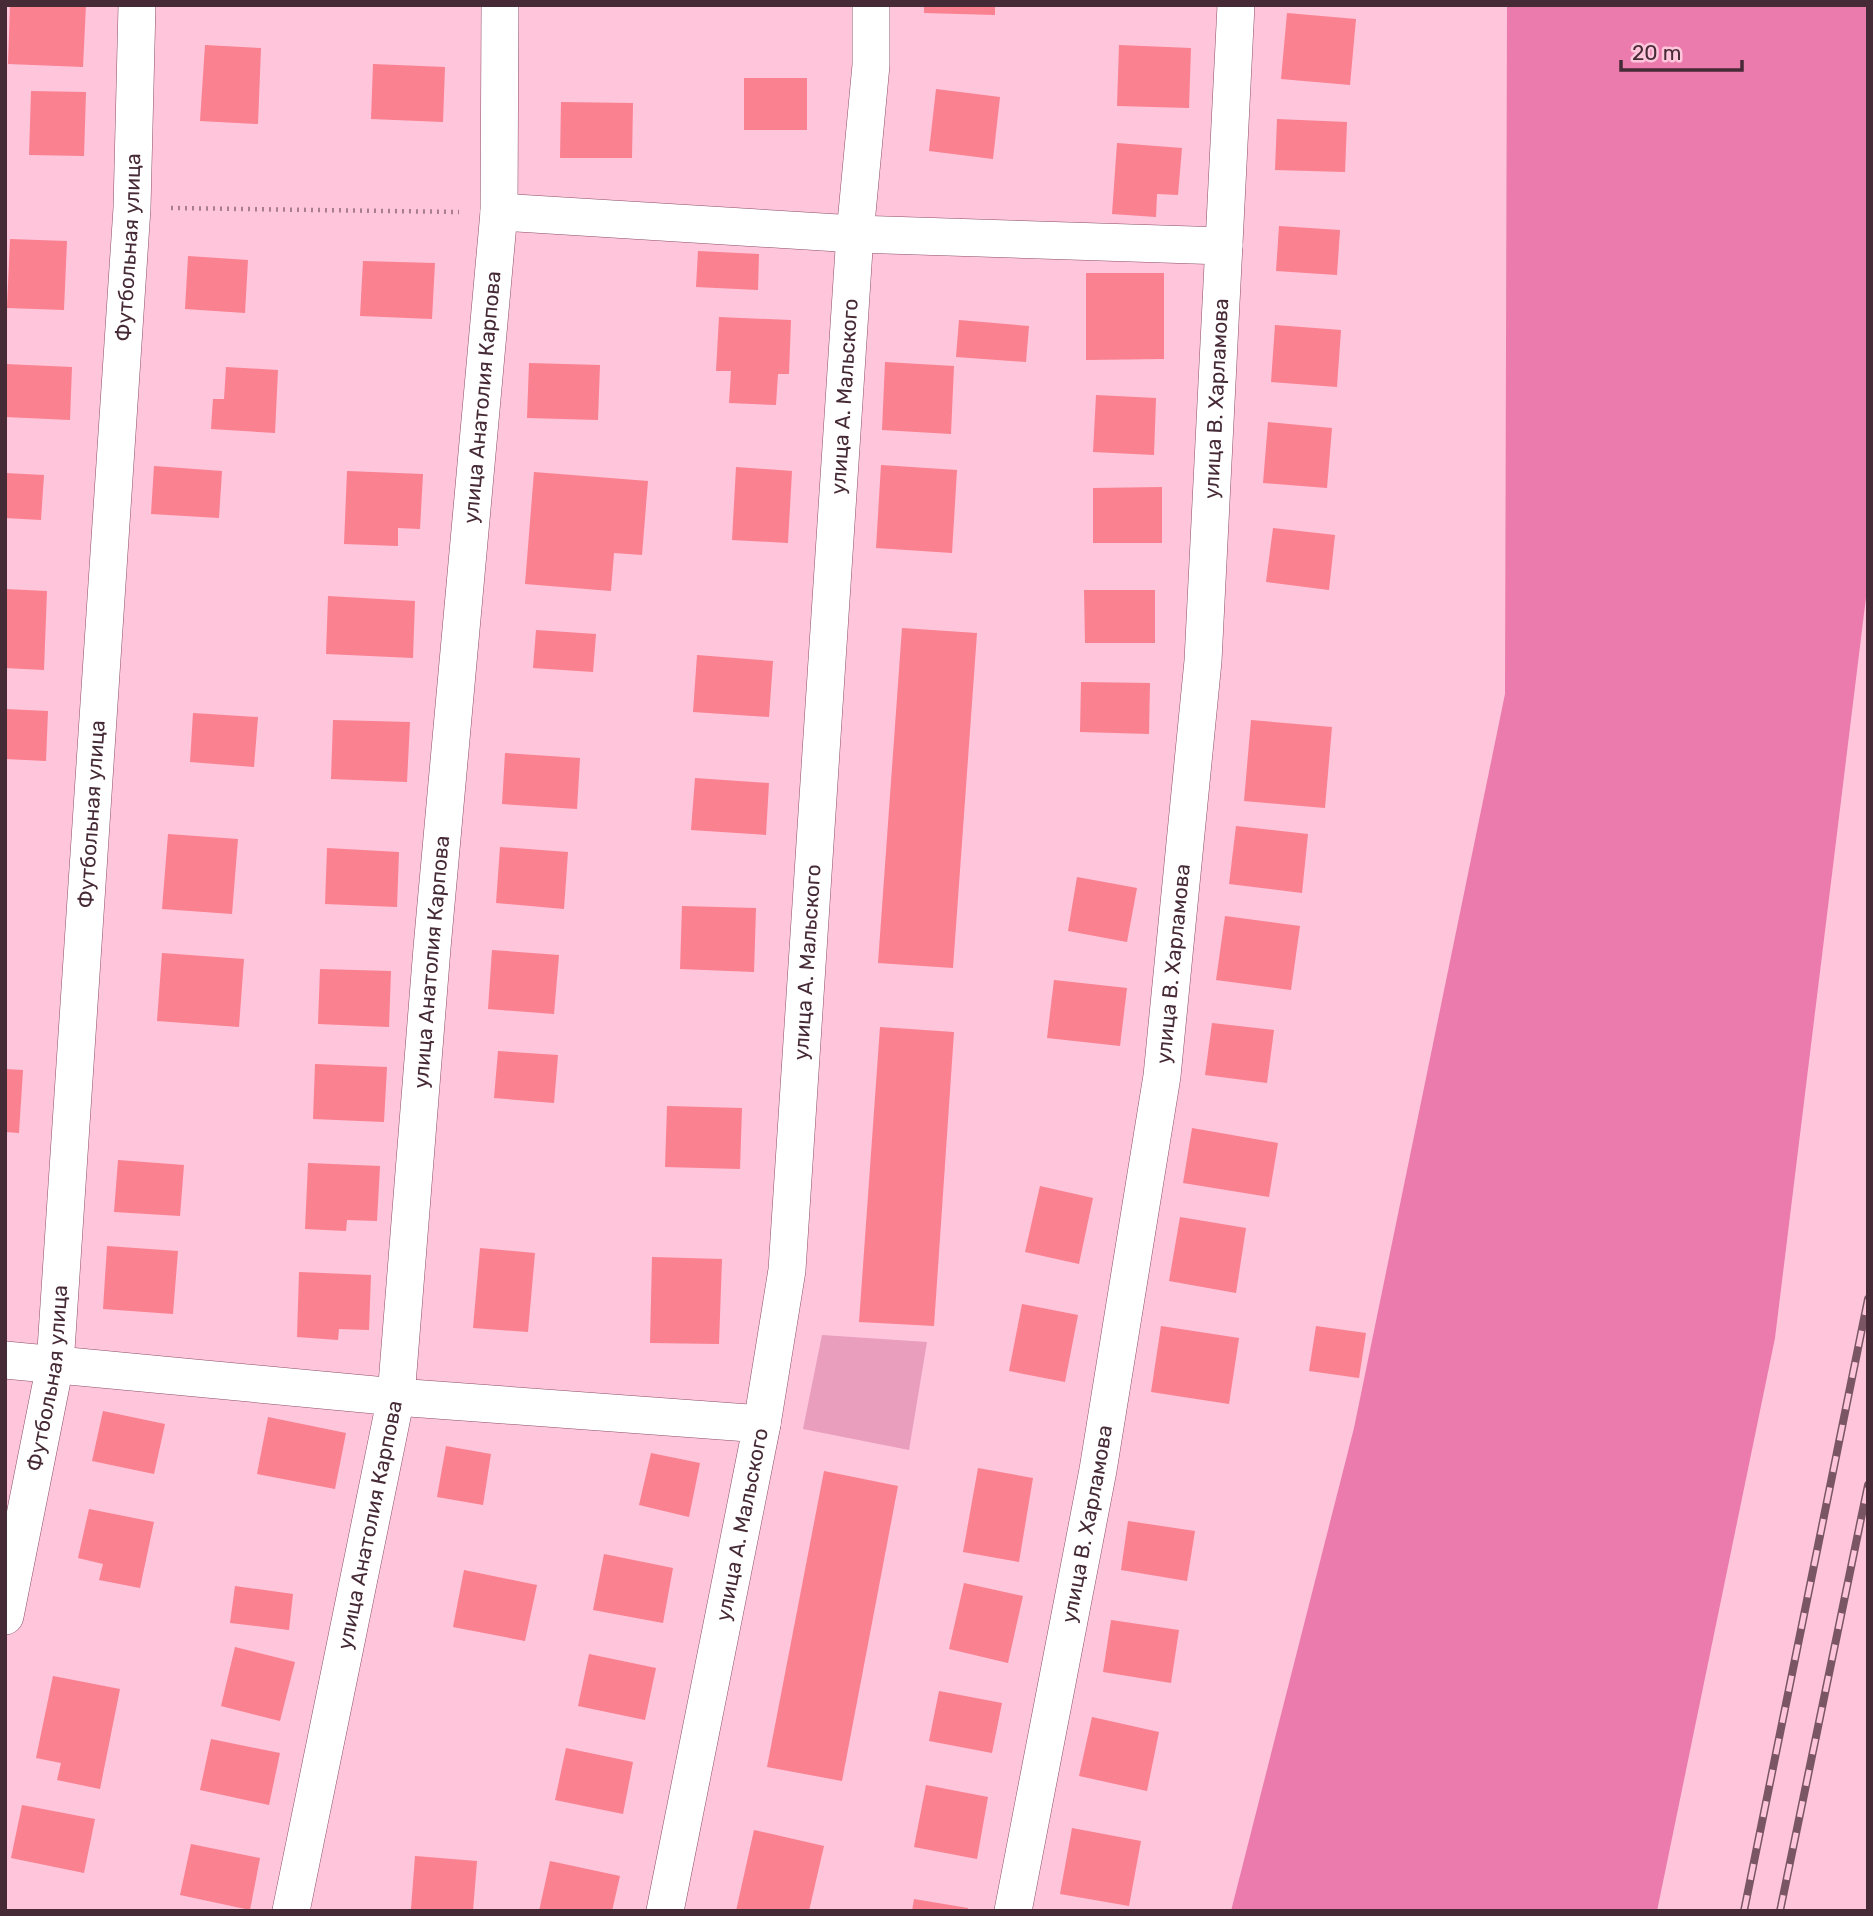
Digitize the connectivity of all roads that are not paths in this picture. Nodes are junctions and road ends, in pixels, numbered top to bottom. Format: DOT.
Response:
graph roads {
  1 [pos="137,5"];
  2 [pos="500,5"];
  3 [pos="871,5"];
  4 [pos="1236,5"];
  5 [pos="499,212"];
  6 [pos="855,234"];
  7 [pos="1224,246"];
  8 [pos="5,1360"];
  9 [pos="55,1365"];
  10 [pos="396,1397"];
  11 [pos="762,1424"];
  12 [pos="5,1616"];
  13 [pos="291,1911"];
  14 [pos="665,1911"];
  15 [pos="1013,1911"];
  1 -- 9 [label="street, Футбольная улица"];
  2 -- 5 [label="street, улица Анатолия Карпова"];
  3 -- 6 [label="street, улица А. Мальского"];
  4 -- 7 [label="street, улица В. Харламова"];
  5 -- 6 [label="street"];
  5 -- 10 [label="street, улица Анатолия Карпова"];
  6 -- 7 [label="street"];
  6 -- 11 [label="street, улица А. Мальского"];
  7 -- 15 [label="street, улица В. Харламова"];
  8 -- 9 [label="street"];
  9 -- 10 [label="street"];
  9 -- 12 [label="street, Футбольная улица"];
  10 -- 11 [label="street"];
  10 -- 13 [label="street, улица Анатолия Карпова"];
  11 -- 14 [label="street, улица А. Мальского"];
}
